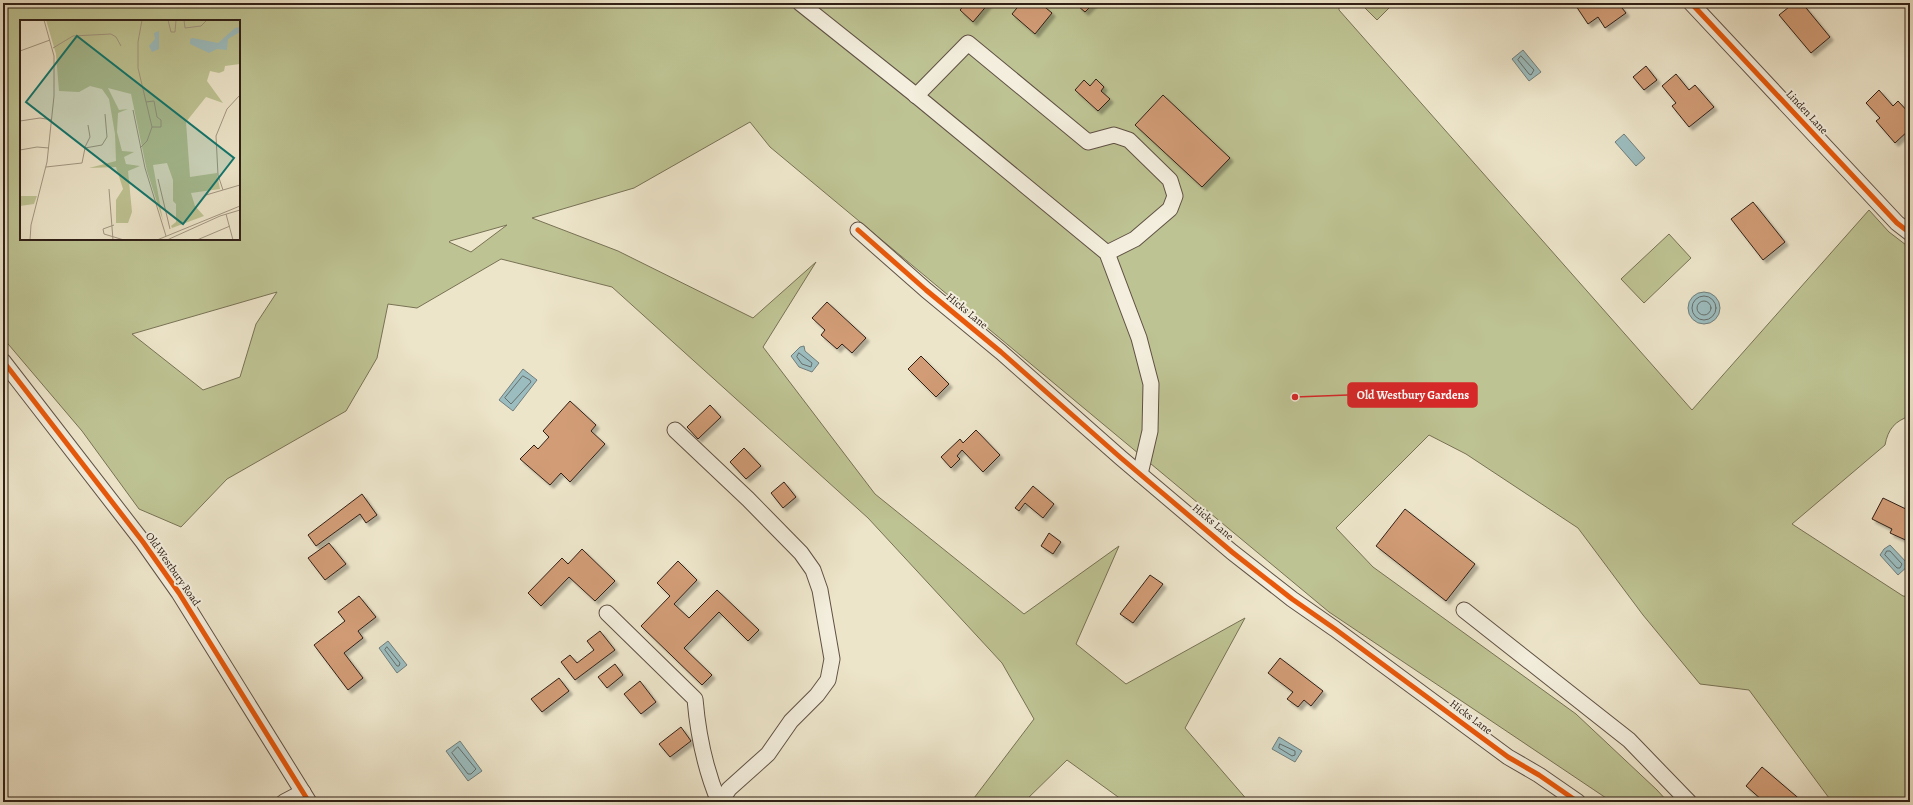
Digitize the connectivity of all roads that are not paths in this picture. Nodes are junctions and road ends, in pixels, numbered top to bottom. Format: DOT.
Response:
graph roads {
  1 [pos="800,3"];
  2 [pos="1690,3"];
  3 [pos="916,96"];
  4 [pos="858,230"];
  5 [pos="1910,233"];
  6 [pos="1107,253"];
  7 [pos="3,361"];
  8 [pos="674,430"];
  9 [pos="1140,474"];
  10 [pos="1464,610"];
  11 [pos="607,613"];
  12 [pos="306,797"];
  13 [pos="284,802"];
  14 [pos="719,802"];
  15 [pos="723,802"];
  16 [pos="1578,802"];
  17 [pos="1688,802"];
  1 -- 3 [label="street"];
  2 -- 5 [label="street, Linden Lane"];
  3 -- 6 [label="street"];
  3 -- 6 [label="street"];
  4 -- 9 [label="street, Hicks Lane"];
  6 -- 9 [label="street"];
  7 -- 12 [label="street, Old Westbury Road"];
  8 -- 15 [label="street"];
  9 -- 16 [label="street, Hicks Lane"];
  10 -- 17 [label="street"];
  11 -- 14 [label="street"];
  12 -- 13 [label="street"];
}
